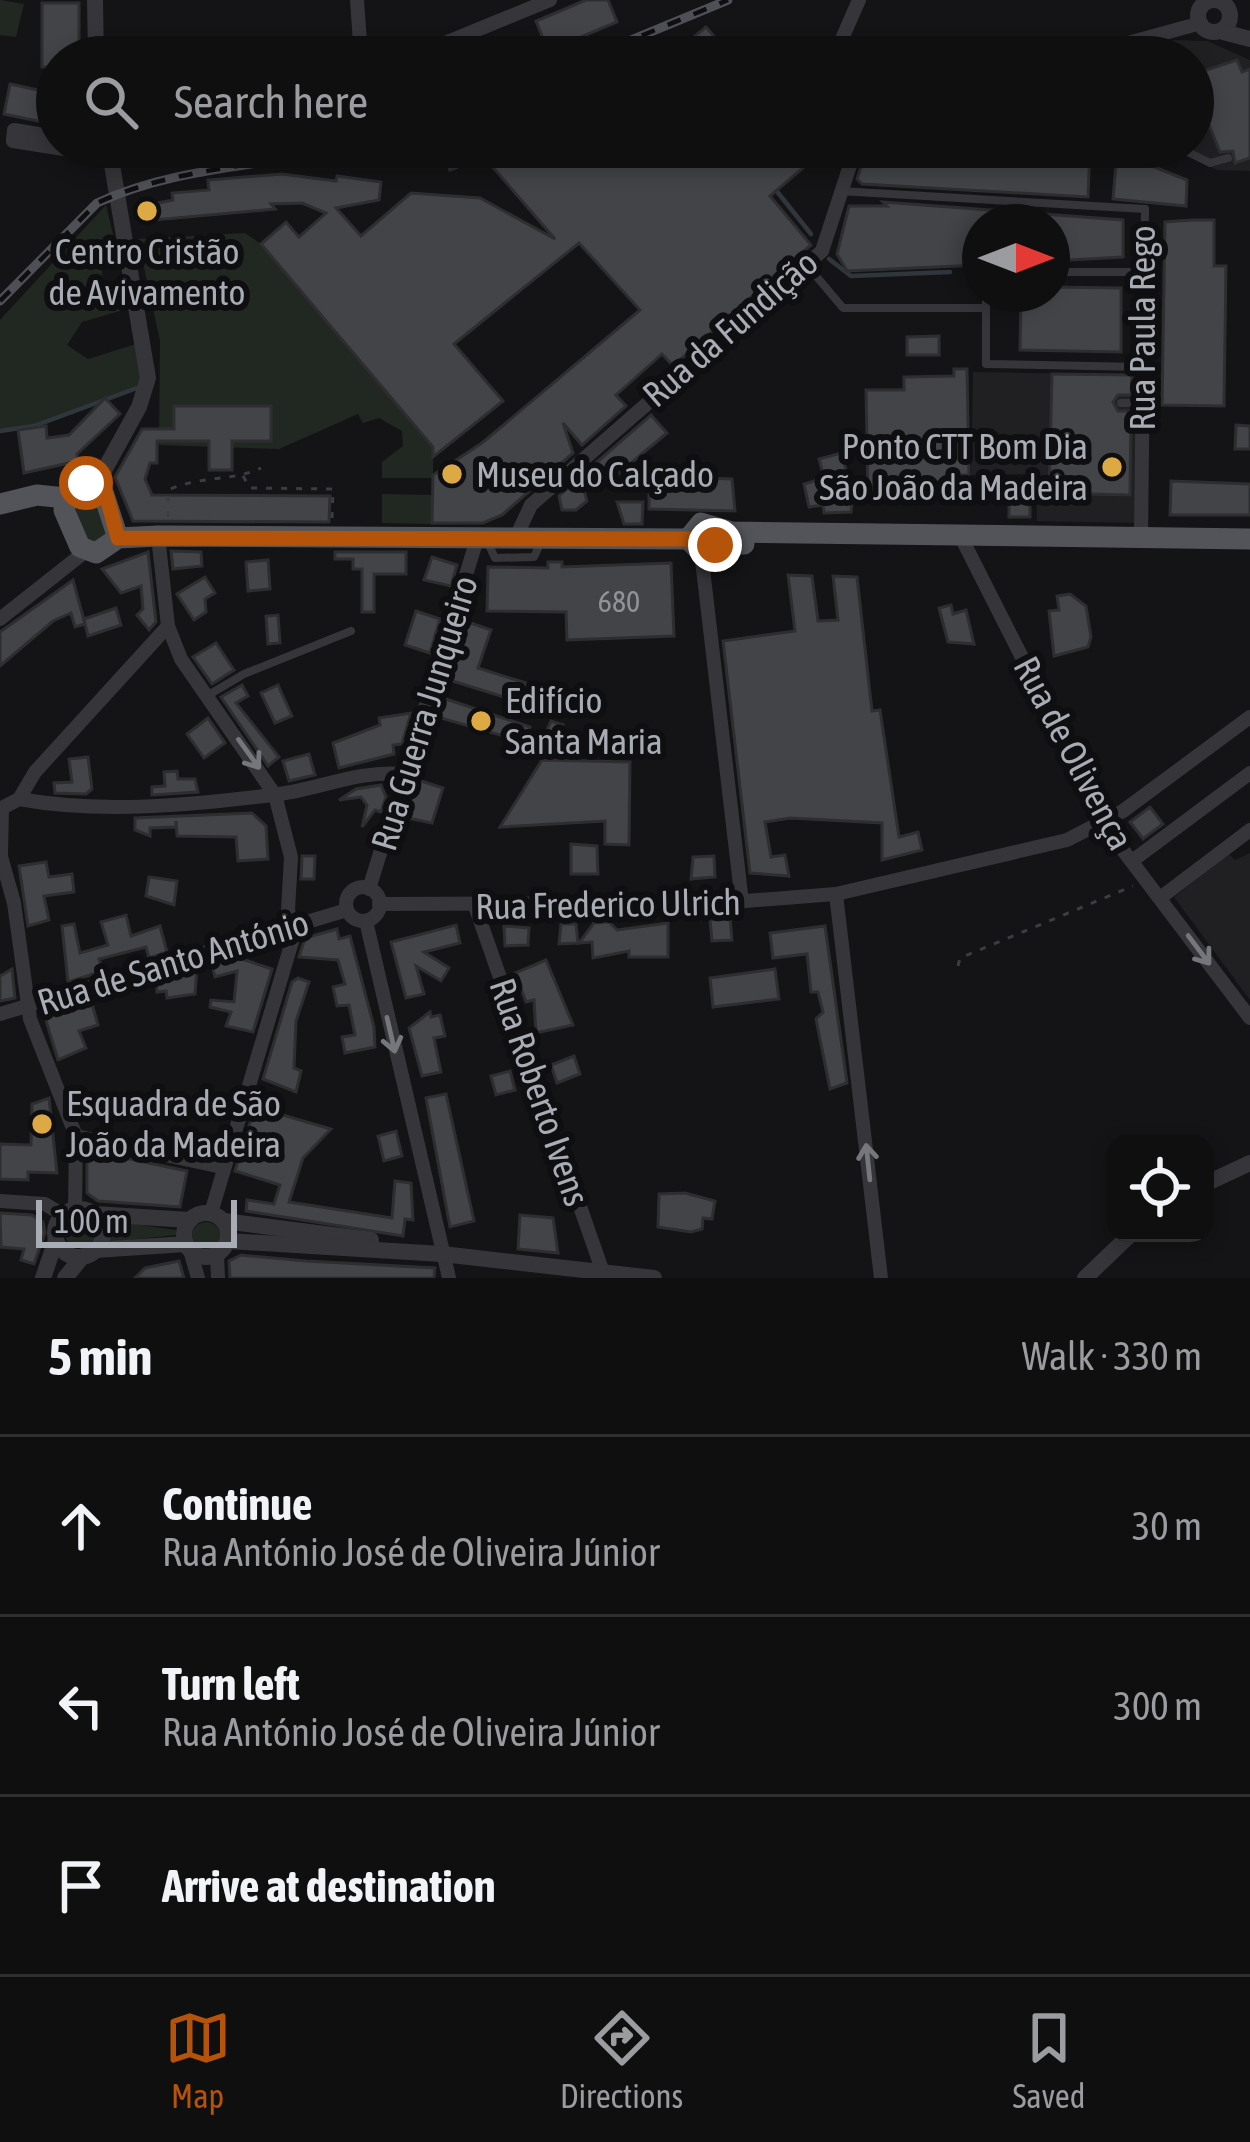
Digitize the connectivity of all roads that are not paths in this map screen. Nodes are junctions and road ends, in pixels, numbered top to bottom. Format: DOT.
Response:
graph roads {
  1 [pos="95,0"];
  2 [pos="105,0"];
  3 [pos="357,0"];
  4 [pos="550,0"];
  5 [pos="859,0"];
  6 [pos="1204,6"];
  7 [pos="1226,23"];
  8 [pos="1250,23"];
  9 [pos="1153,32"];
  10 [pos="96,36"];
  11 [pos="106,36"];
  12 [pos="360,36"];
  13 [pos="462,36"];
  14 [pos="843,36"];
  15 [pos="1141,36"];
  16 [pos="1154,36"];
  17 [pos="1250,39"];
  18 [pos="36,134"];
  19 [pos="36,145"];
  20 [pos="1228,158"];
  21 [pos="1214,162"];
  22 [pos="112,168"];
  23 [pos="847,168"];
  24 [pos="838,191"];
  25 [pos="806,264"];
  26 [pos="1070,272"];
  27 [pos="1144,272"];
  28 [pos="962,308"];
  29 [pos="986,312"];
  30 [pos="1142,367"];
  31 [pos="1121,403"];
  32 [pos="1142,404"];
  33 [pos="96,485"];
  34 [pos="64,498"];
  35 [pos="0,504"];
  36 [pos="163,530"];
  37 [pos="482,536"];
  38 [pos="516,537"];
  39 [pos="543,537"];
  40 [pos="1141,537"];
  41 [pos="118,538"];
  42 [pos="1250,539"];
  43 [pos="704,541"];
  44 [pos="963,541"];
  45 [pos="86,551"];
  46 [pos="1250,552"];
  47 [pos="0,620"];
  48 [pos="168,626"];
  49 [pos="351,631"];
  50 [pos="205,698"];
  51 [pos="1250,717"];
  52 [pos="1250,773"];
  53 [pos="402,774"];
  54 [pos="275,795"];
  55 [pos="20,799"];
  56 [pos="1,809"];
  57 [pos="1106,821"];
  58 [pos="1250,830"];
  59 [pos="0,853"];
  60 [pos="1132,861"];
  61 [pos="369,889"];
  62 [pos="836,893"];
  63 [pos="1160,898"];
  64 [pos="742,902"];
  65 [pos="379,904"];
  66 [pos="475,907"];
  67 [pos="347,910"];
  68 [pos="366,921"];
  69 [pos="294,925"];
  70 [pos="27,1005"];
  71 [pos="0,1014"];
  72 [pos="1250,1018"];
  73 [pos="76,1136"];
  74 [pos="1250,1152"];
  75 [pos="1250,1163"];
  76 [pos="222,1167"];
  77 [pos="1214,1168"];
  78 [pos="1214,1180"];
  79 [pos="0,1201"];
  80 [pos="69,1212"];
  81 [pos="94,1214"];
  82 [pos="217,1217"];
  83 [pos="190,1220"];
  84 [pos="56,1240"];
  85 [pos="1108,1242"];
  86 [pos="1123,1242"];
  87 [pos="188,1247"];
  88 [pos="222,1248"];
  89 [pos="89,1253"];
  90 [pos="442,1254"];
  91 [pos="603,1273"];
  92 [pos="44,1278"];
  93 [pos="65,1278"];
  94 [pos="198,1278"];
  95 [pos="218,1278"];
  96 [pos="449,1278"];
  97 [pos="654,1278"];
  98 [pos="881,1278"];
  99 [pos="1070,1278"];
  100 [pos="1085,1278"];
  1 -- 10 [label="street"];
  2 -- 11 [label="street"];
  3 -- 12 [label="street"];
  4 -- 13 [label="street"];
  5 -- 14 [label="street"];
  6 -- 7 [label="street"];
  6 -- 7 [label="street"];
  6 -- 9 [label="street"];
  7 -- 8 [label="street"];
  7 -- 17 [label="street"];
  9 -- 15 [label="street"];
  9 -- 16 [label="lane"];
  18 -- 19 [label="street"];
  20 -- 21 [label="lane"];
  22 -- 33 [label="street"];
  23 -- 24 [label="street, Rua da Fundição"];
  24 -- 25 [label="street, Rua da Fundição"];
  24 -- 27 [label="lane, Rua Paula Rego"];
  25 -- 28 [label="lane"];
  25 -- 38 [label="street, Rua da Fundição"];
  26 -- 27 [label="lane"];
  27 -- 30 [label="street, Rua Paula Rego"];
  29 -- 30 [label="lane"];
  30 -- 32 [label="street, Rua Paula Rego"];
  31 -- 32 [label="lane"];
  32 -- 40 [label="street, Rua Paula Rego"];
  33 -- 34 [label="main road"];
  33 -- 41 [label="main road"];
  34 -- 35 [label="main road"];
  34 -- 45 [label="main road"];
  36 -- 37 [label="main road"];
  36 -- 41 [label="main road"];
  36 -- 48 [label="street"];
  37 -- 38 [label="main road"];
  37 -- 39 [label="lane"];
  37 -- 53 [label="street, Rua Guerra Junqueiro"];
  38 -- 39 [label="main road"];
  39 -- 43 [label="main road"];
  40 -- 42 [label="main road"];
  40 -- 44 [label="main road"];
  41 -- 45 [label="main road"];
  43 -- 44 [label="main road"];
  43 -- 64 [label="street"];
  44 -- 46 [label="main road"];
  44 -- 57 [label="street, Rua de Olivença"];
  45 -- 47 [label="street"];
  48 -- 50 [label="street"];
  48 -- 55 [label="street"];
  49 -- 50 [label="lane"];
  50 -- 54 [label="street, one-way"];
  51 -- 57 [label="street, Rua Frederico Ulrich"];
  52 -- 60 [label="street"];
  53 -- 54 [label="street"];
  53 -- 61 [label="street, Rua Guerra Junqueiro"];
  54 -- 55 [label="street"];
  54 -- 69 [label="street"];
  55 -- 56 [label="street"];
  56 -- 59 [label="street"];
  57 -- 60 [label="street, Rua de Olivença"];
  57 -- 62 [label="street, Rua Frederico Ulrich"];
  58 -- 63 [label="street"];
  59 -- 70 [label="street"];
  60 -- 63 [label="street, Rua de Olivença"];
  61 -- 65 [label="street"];
  61 -- 67 [label="street"];
  62 -- 64 [label="street, Rua Frederico Ulrich"];
  98 -- 62 [label="street, one-way"];
  63 -- 72 [label="street, Rua de Olivença, one-way"];
  64 -- 66 [label="street, Rua Frederico Ulrich"];
  65 -- 66 [label="street, Rua Frederico Ulrich"];
  65 -- 68 [label="street"];
  66 -- 91 [label="street, Rua Roberto Ivens"];
  67 -- 68 [label="street"];
  67 -- 69 [label="street, Rua de Santo António"];
  68 -- 90 [label="street, one-way"];
  69 -- 70 [label="street, Rua de Santo António"];
  69 -- 76 [label="street"];
  70 -- 71 [label="street, Rua de Santo António"];
  70 -- 73 [label="street"];
  73 -- 76 [label="street"];
  73 -- 80 [label="street"];
  74 -- 77 [label="street"];
  75 -- 78 [label="street"];
  76 -- 82 [label="street"];
  79 -- 80 [label="street"];
  80 -- 81 [label="street"];
  80 -- 84 [label="street"];
  81 -- 83 [label="street"];
  81 -- 89 [label="street"];
  82 -- 83 [label="street"];
  82 -- 88 [label="street"];
  82 -- 90 [label="street"];
  83 -- 87 [label="street"];
  84 -- 89 [label="street"];
  84 -- 92 [label="street"];
  85 -- 99 [label="street"];
  86 -- 100 [label="street"];
  87 -- 88 [label="street"];
  87 -- 89 [label="street"];
  87 -- 94 [label="street"];
  88 -- 90 [label="street"];
  88 -- 95 [label="street"];
  89 -- 93 [label="street"];
  90 -- 91 [label="street"];
  90 -- 96 [label="street"];
  91 -- 97 [label="street"];
}
